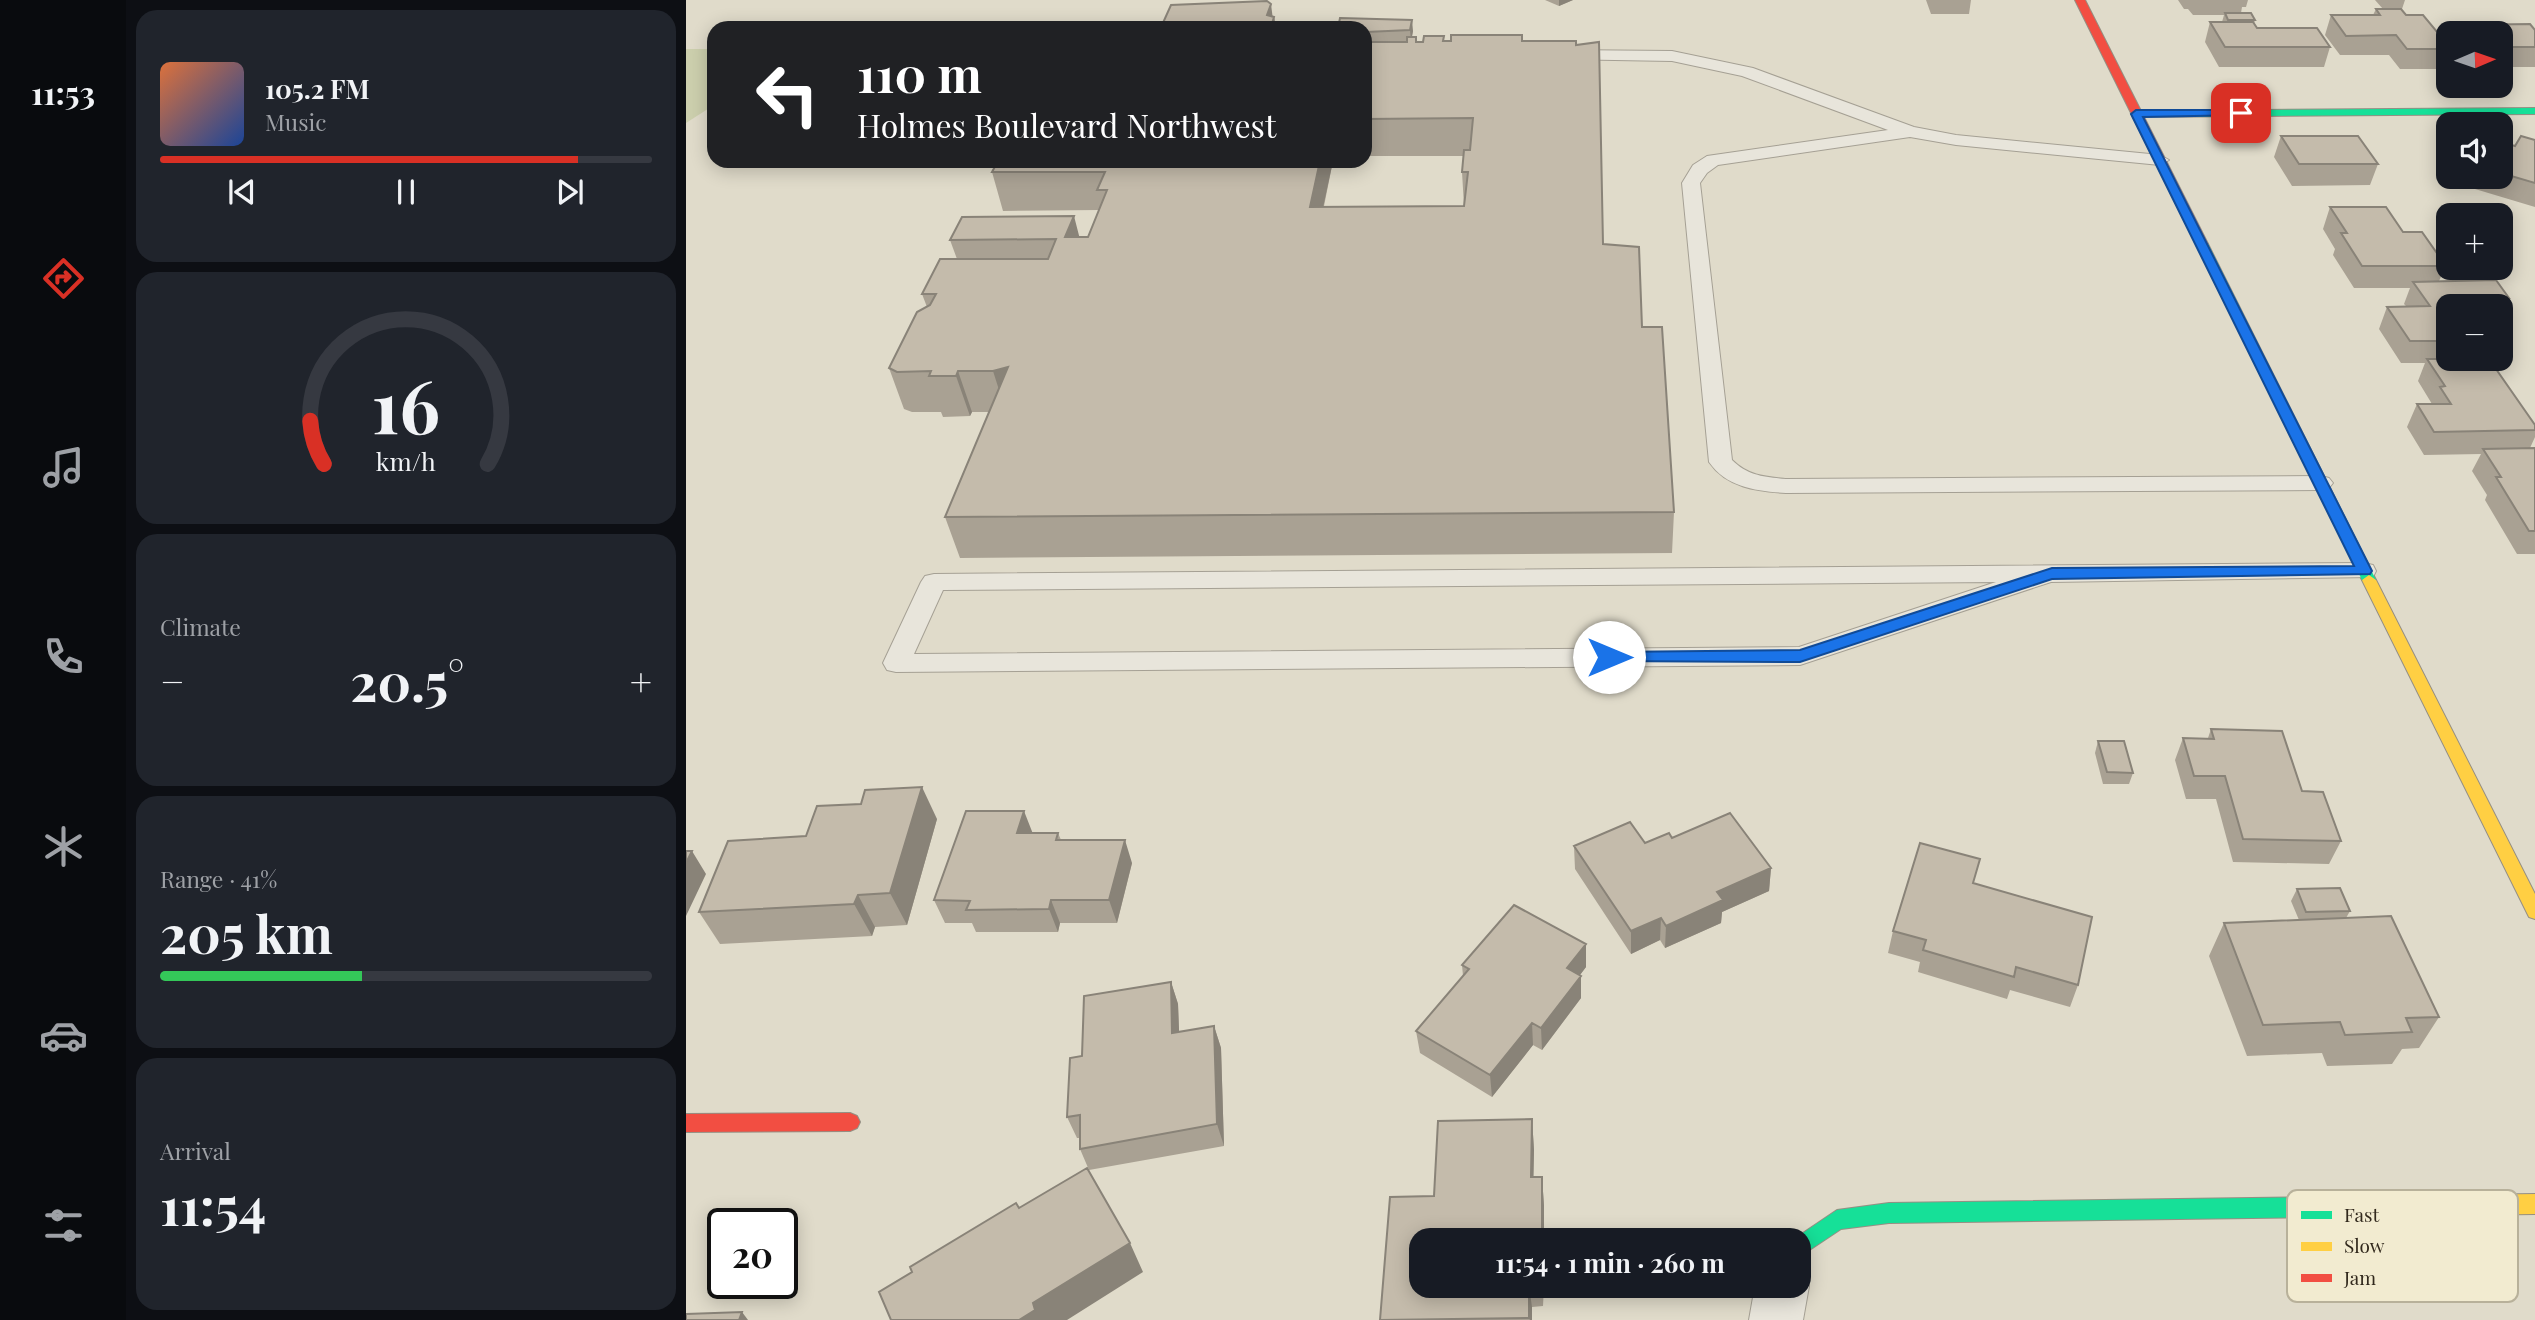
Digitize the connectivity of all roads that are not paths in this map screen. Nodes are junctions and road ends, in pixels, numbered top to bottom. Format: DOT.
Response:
graph roads {
  1 [pos="2080,0"];
  2 [pos="1542,55"];
  3 [pos="2535,111"];
  4 [pos="2136,114"];
  5 [pos="1910,132"];
  6 [pos="2160,160"];
  7 [pos="2321,483"];
  8 [pos="2364,571"];
  9 [pos="2052,573"];
  10 [pos="2535,912"];
  11 [pos="850,1122"];
  12 [pos="686,1123"];
  13 [pos="2287,1207"];
  14 [pos="1811,1238"];
  15 [pos="1780,1298"];
  16 [pos="1776,1320"];
  1 -- 4 [label="street"];
  2 -- 5 [label="lane"];
  3 -- 4 [label="street"];
  4 -- 6 [label="street"];
  5 -- 6 [label="lane"];
  5 -- 7 [label="lane"];
  6 -- 7 [label="street"];
  7 -- 8 [label="street"];
  8 -- 9 [label="lane"];
  8 -- 10 [label="street"];
  9 -- 9 [label="lane"];
  11 -- 12 [label="street"];
  13 -- 14 [label="street"];
  15 -- 16 [label="street"];
}
